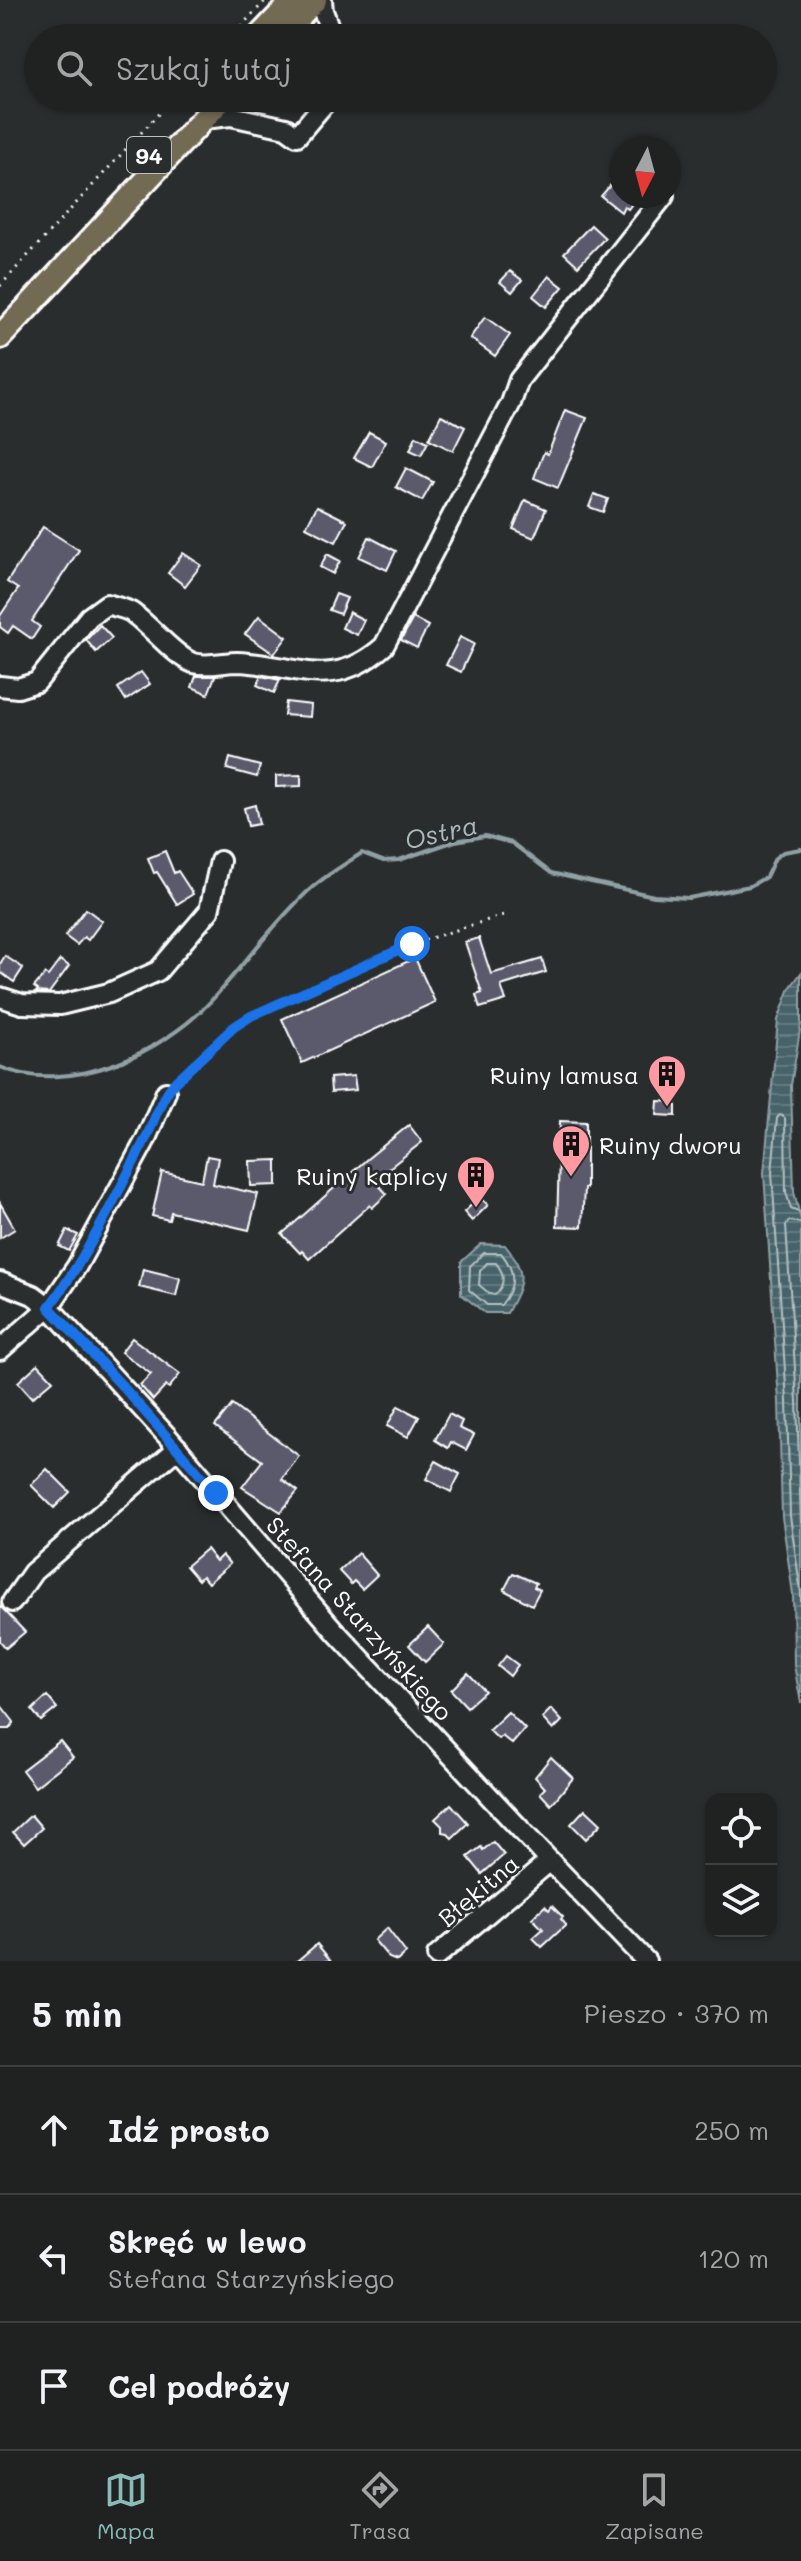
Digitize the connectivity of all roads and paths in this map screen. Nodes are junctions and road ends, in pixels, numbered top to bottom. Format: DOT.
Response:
graph roads {
  1 [pos="266,0"];
  2 [pos="294,0"];
  3 [pos="315,0"];
  4 [pos="322,0"];
  5 [pos="243,24"];
  6 [pos="271,24"];
  7 [pos="292,24"];
  8 [pos="328,24"];
  9 [pos="160,112"];
  10 [pos="200,112"];
  11 [pos="200,112"];
  12 [pos="215,112"];
  13 [pos="317,112"];
  14 [pos="655,208"];
  15 [pos="0,286"];
  16 [pos="0,315"];
  17 [pos="0,337"];
  18 [pos="0,686"];
  19 [pos="220,861"];
  20 [pos="507,914"];
  21 [pos="0,997"];
  22 [pos="166,1092"];
  23 [pos="0,1282"];
  24 [pos="49,1307"];
  25 [pos="0,1350"];
  26 [pos="178,1448"];
  27 [pos="12,1602"];
  28 [pos="550,1861"];
  29 [pos="437,1956"];
  30 [pos="646,1961"];
  1 -- 5 [label="path"];
  2 -- 6 [label="main road"];
  3 -- 7 [label="main road"];
  4 -- 8 [label="street"];
  9 -- 15 [label="path"];
  10 -- 16 [label="main road, 94"];
  11 -- 17 [label="main road, 94"];
  12 -- 13 [label="street"];
  14 -- 18 [label="street"];
  19 -- 21 [label="street"];
  20 -- 22 [label="path"];
  22 -- 24 [label="street"];
  23 -- 24 [label="street, Stefana Starzyńskiego"];
  24 -- 25 [label="street"];
  24 -- 26 [label="street, Stefana Starzyńskiego"];
  26 -- 27 [label="street"];
  26 -- 28 [label="street, Stefana Starzyńskiego"];
  28 -- 29 [label="street, Błękitna"];
  28 -- 30 [label="street, Stefana Starzyńskiego"];
}
